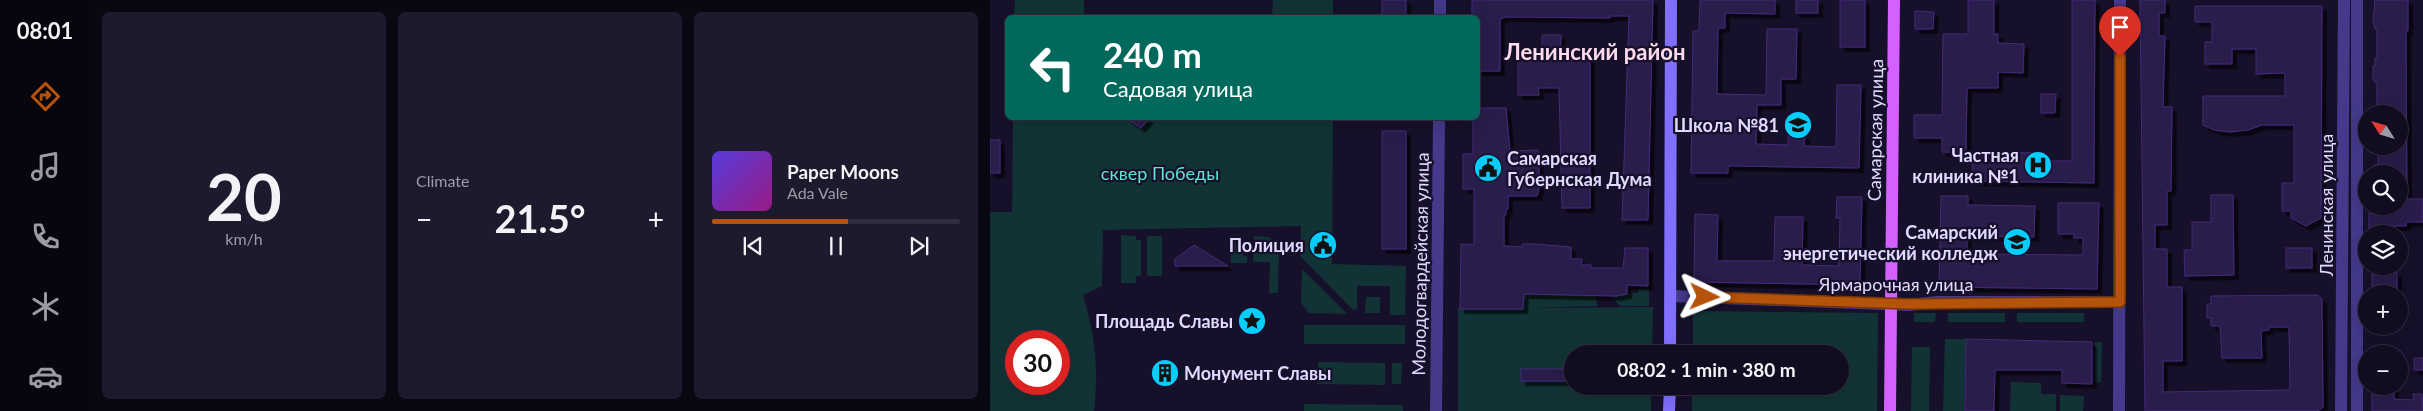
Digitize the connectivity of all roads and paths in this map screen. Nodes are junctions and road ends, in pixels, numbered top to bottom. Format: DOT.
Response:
graph roads {
  1 [pos="1440,0"];
  2 [pos="1671,0"];
  3 [pos="1894,0"];
  4 [pos="2120,0"];
  5 [pos="2344,0"];
  6 [pos="2357,0"];
  7 [pos="1440,15"];
  8 [pos="1439,120"];
  9 [pos="1671,296"];
  10 [pos="2120,302"];
  11 [pos="1892,304"];
  12 [pos="1670,345"];
  13 [pos="1670,395"];
  14 [pos="1436,411"];
  15 [pos="1669,411"];
  16 [pos="1890,411"];
  17 [pos="2119,411"];
  18 [pos="2341,411"];
  19 [pos="2357,411"];
  1 -- 7 [label="street"];
  2 -- 9 [label="street"];
  3 -- 11 [label="main road, Самарская улица"];
  4 -- 10 [label="street"];
  5 -- 18 [label="street, Ленинская улица"];
  6 -- 19 [label="street, Ленинская улица"];
  8 -- 14 [label="street, Молодогвардейская улица"];
  9 -- 11 [label="street, Ярмарочная улица"];
  9 -- 12 [label="street"];
  10 -- 11 [label="street, Ярмарочная улица"];
  10 -- 17 [label="street"];
  11 -- 16 [label="main road, Самарская улица"];
  13 -- 15 [label="street"];
}
